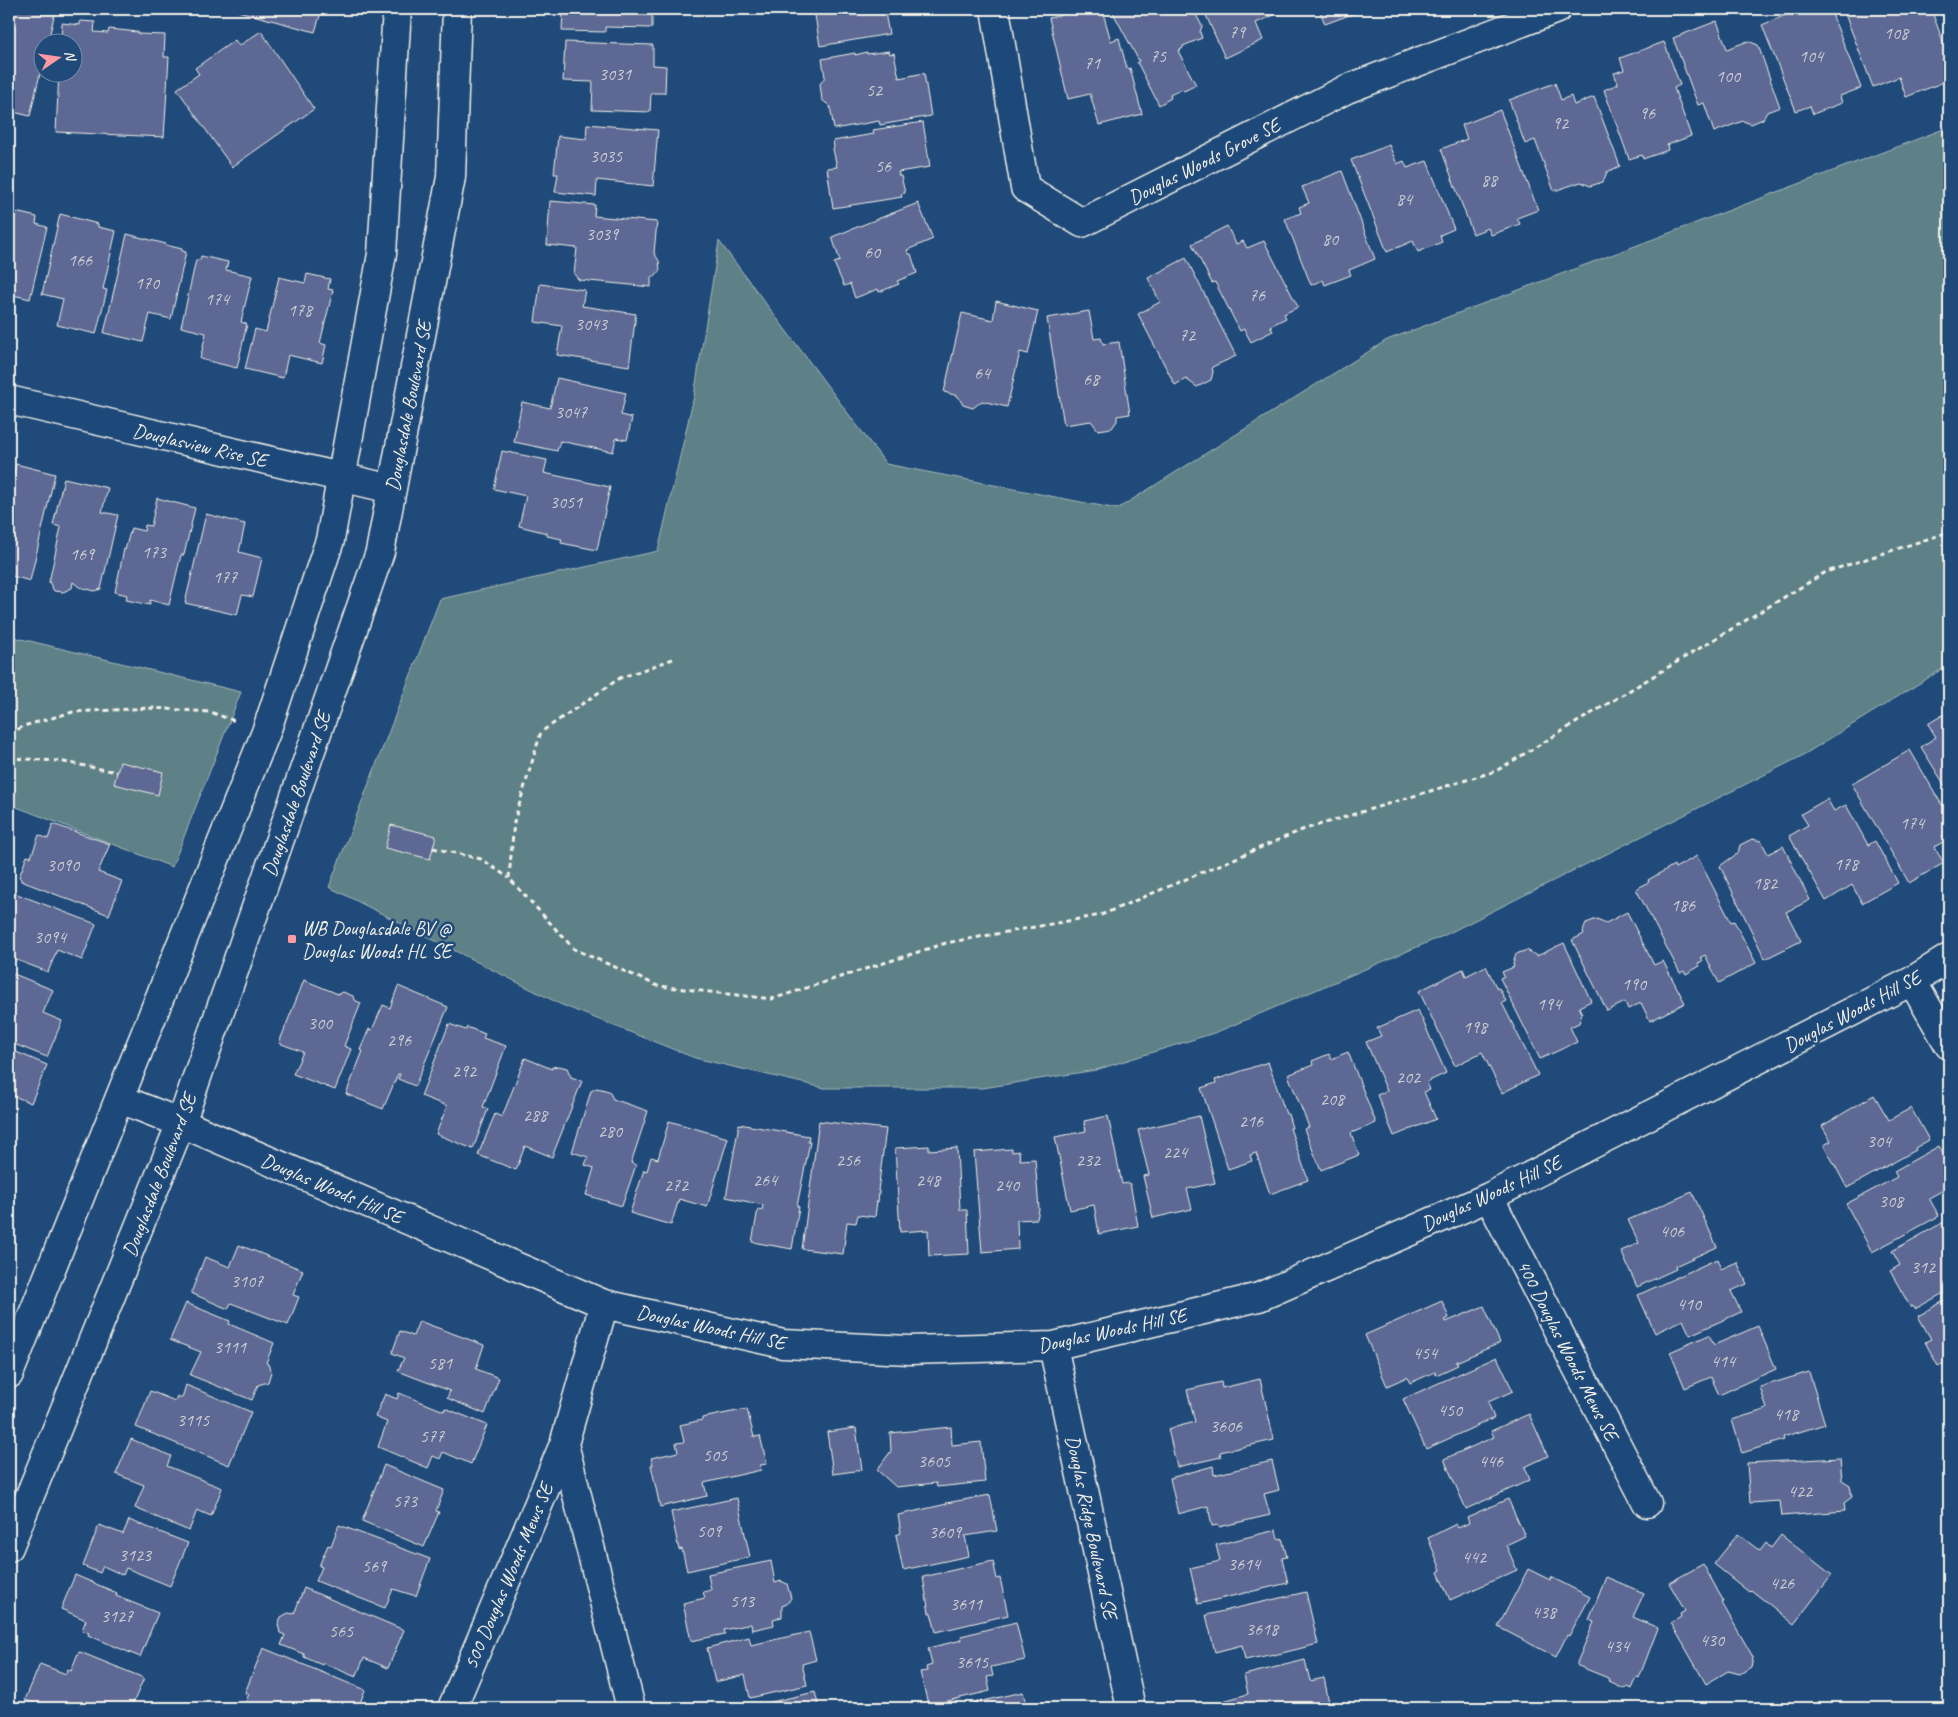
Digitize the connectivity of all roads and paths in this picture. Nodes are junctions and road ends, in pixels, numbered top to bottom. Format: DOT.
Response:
graph roads {
  1 [pos="397,9"];
  2 [pos="457,9"];
  3 [pos="995,9"];
  4 [pos="1557,9"];
  5 [pos="9,400"];
  6 [pos="342,478"];
  7 [pos="392,489"];
  8 [pos="1949,532"];
  9 [pos="673,659"];
  10 [pos="266,732"];
  11 [pos="9,733"];
  12 [pos="9,758"];
  13 [pos="117,772"];
  14 [pos="433,848"];
  15 [pos="509,878"];
  16 [pos="1949,958"];
  17 [pos="1912,981"];
  18 [pos="1949,1045"];
  19 [pos="120,1099"];
  20 [pos="181,1123"];
  21 [pos="1489,1197"];
  22 [pos="604,1304"];
  23 [pos="1053,1346"];
  24 [pos="9,1374"];
  25 [pos="564,1444"];
  26 [pos="1647,1503"];
  27 [pos="9,1547"];
  28 [pos="452,1708"];
  29 [pos="631,1708"];
  30 [pos="1131,1708"];
  1 -- 6 [label="street"];
  2 -- 7 [label="street, Douglasdale Boulevard SE"];
  3 -- 4 [label="street, Douglas Woods Grove SE"];
  5 -- 6 [label="street, Douglasview Rise SE"];
  6 -- 7 [label="street, Douglasview Rise SE"];
  6 -- 10 [label="street"];
  7 -- 20 [label="street, Douglasdale Boulevard SE"];
  8 -- 15 [label="path"];
  9 -- 15 [label="path"];
  10 -- 11 [label="path"];
  10 -- 19 [label="street"];
  12 -- 13 [label="path"];
  14 -- 15 [label="path"];
  16 -- 17 [label="street, Douglas Woods Hill SE"];
  17 -- 18 [label="street"];
  17 -- 21 [label="street, Douglas Woods Hill SE"];
  19 -- 20 [label="street, Douglas Woods Hill SE"];
  19 -- 24 [label="street"];
  20 -- 22 [label="street, Douglas Woods Hill SE"];
  20 -- 27 [label="street, Douglasdale Boulevard SE"];
  21 -- 23 [label="street, Douglas Woods Hill SE"];
  21 -- 26 [label="street, 400 Douglas Woods Mews SE"];
  22 -- 23 [label="street, Douglas Woods Hill SE"];
  22 -- 25 [label="street, 500 Douglas Woods Mews SE"];
  23 -- 30 [label="street, Douglas Ridge Boulevard SE"];
  25 -- 28 [label="street, 500 Douglas Woods Mews SE"];
  25 -- 29 [label="street, 500 Douglas Woods Mews SE"];
}
